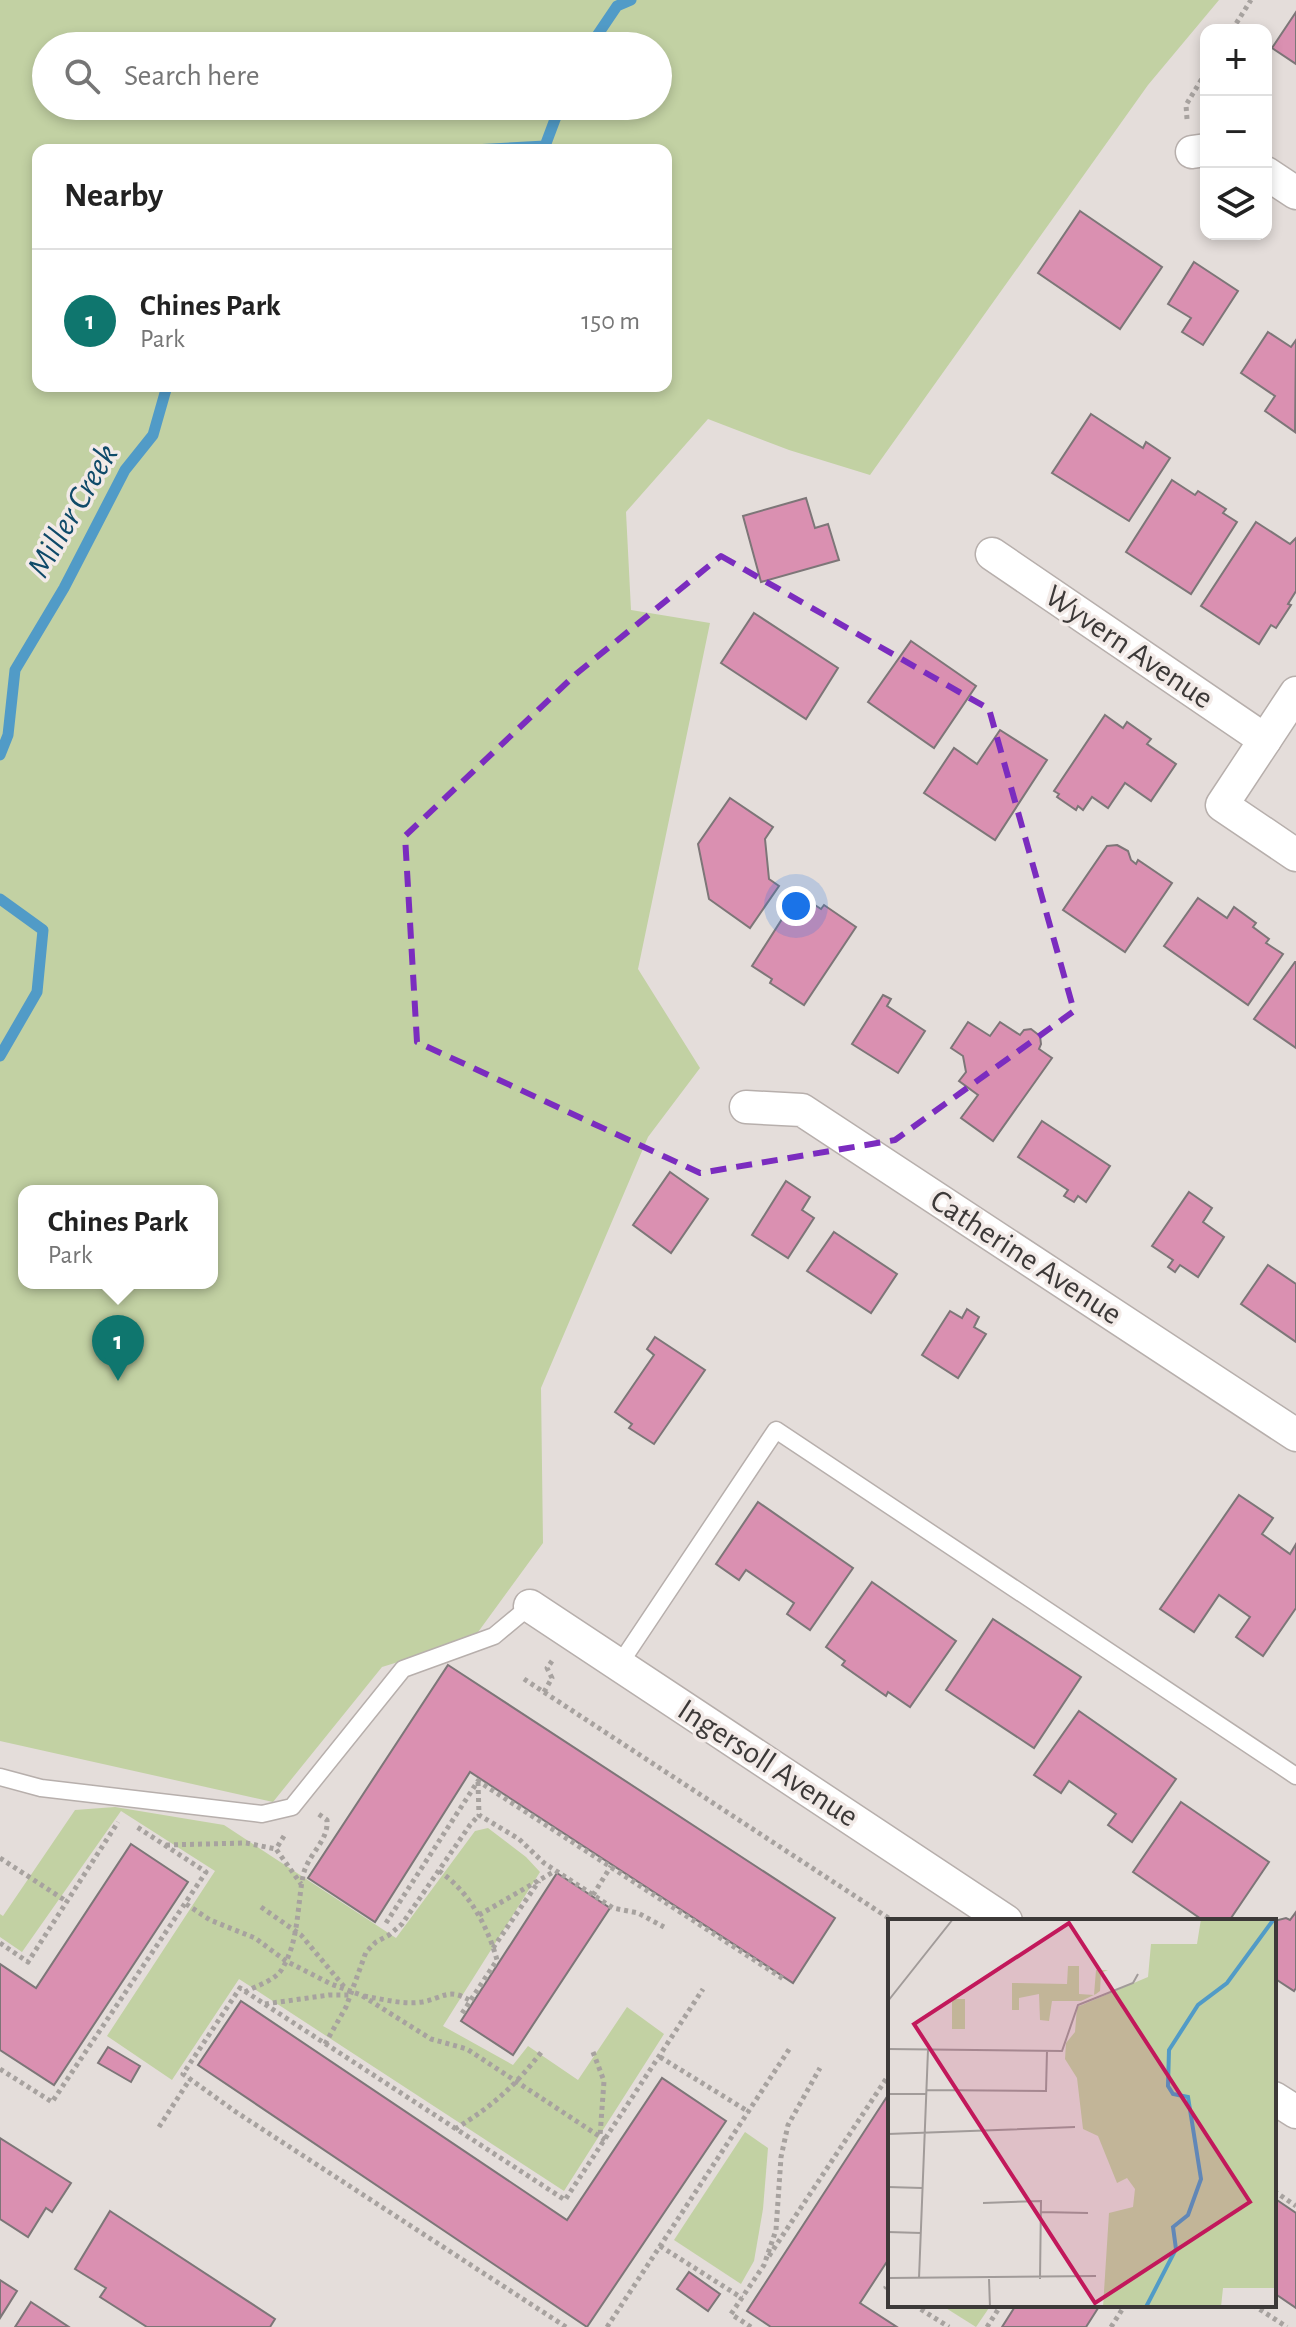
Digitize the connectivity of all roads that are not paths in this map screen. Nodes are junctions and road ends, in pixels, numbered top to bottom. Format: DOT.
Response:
graph roads {
  1 [pos="1272,177"];
  2 [pos="1296,193"];
  3 [pos="992,554"];
  4 [pos="1296,693"];
  5 [pos="1265,740"];
  6 [pos="1296,855"];
  7 [pos="746,1107"];
  8 [pos="1296,1435"];
  9 [pos="530,1606"];
  10 [pos="619,1665"];
  11 [pos="1296,1776"];
  12 [pos="0,1777"];
  13 [pos="1003,1919"];
  14 [pos="1276,2099"];
  15 [pos="1296,2112"];
  1 -- 2 [label="street"];
  3 -- 5 [label="street, Wyvern Avenue"];
  4 -- 5 [label="street"];
  5 -- 6 [label="street"];
  7 -- 8 [label="street, Catherine Avenue"];
  9 -- 10 [label="street, Ingersoll Avenue"];
  9 -- 12 [label="lane"];
  10 -- 11 [label="lane"];
  10 -- 13 [label="street, Ingersoll Avenue"];
  14 -- 15 [label="street"];
}
